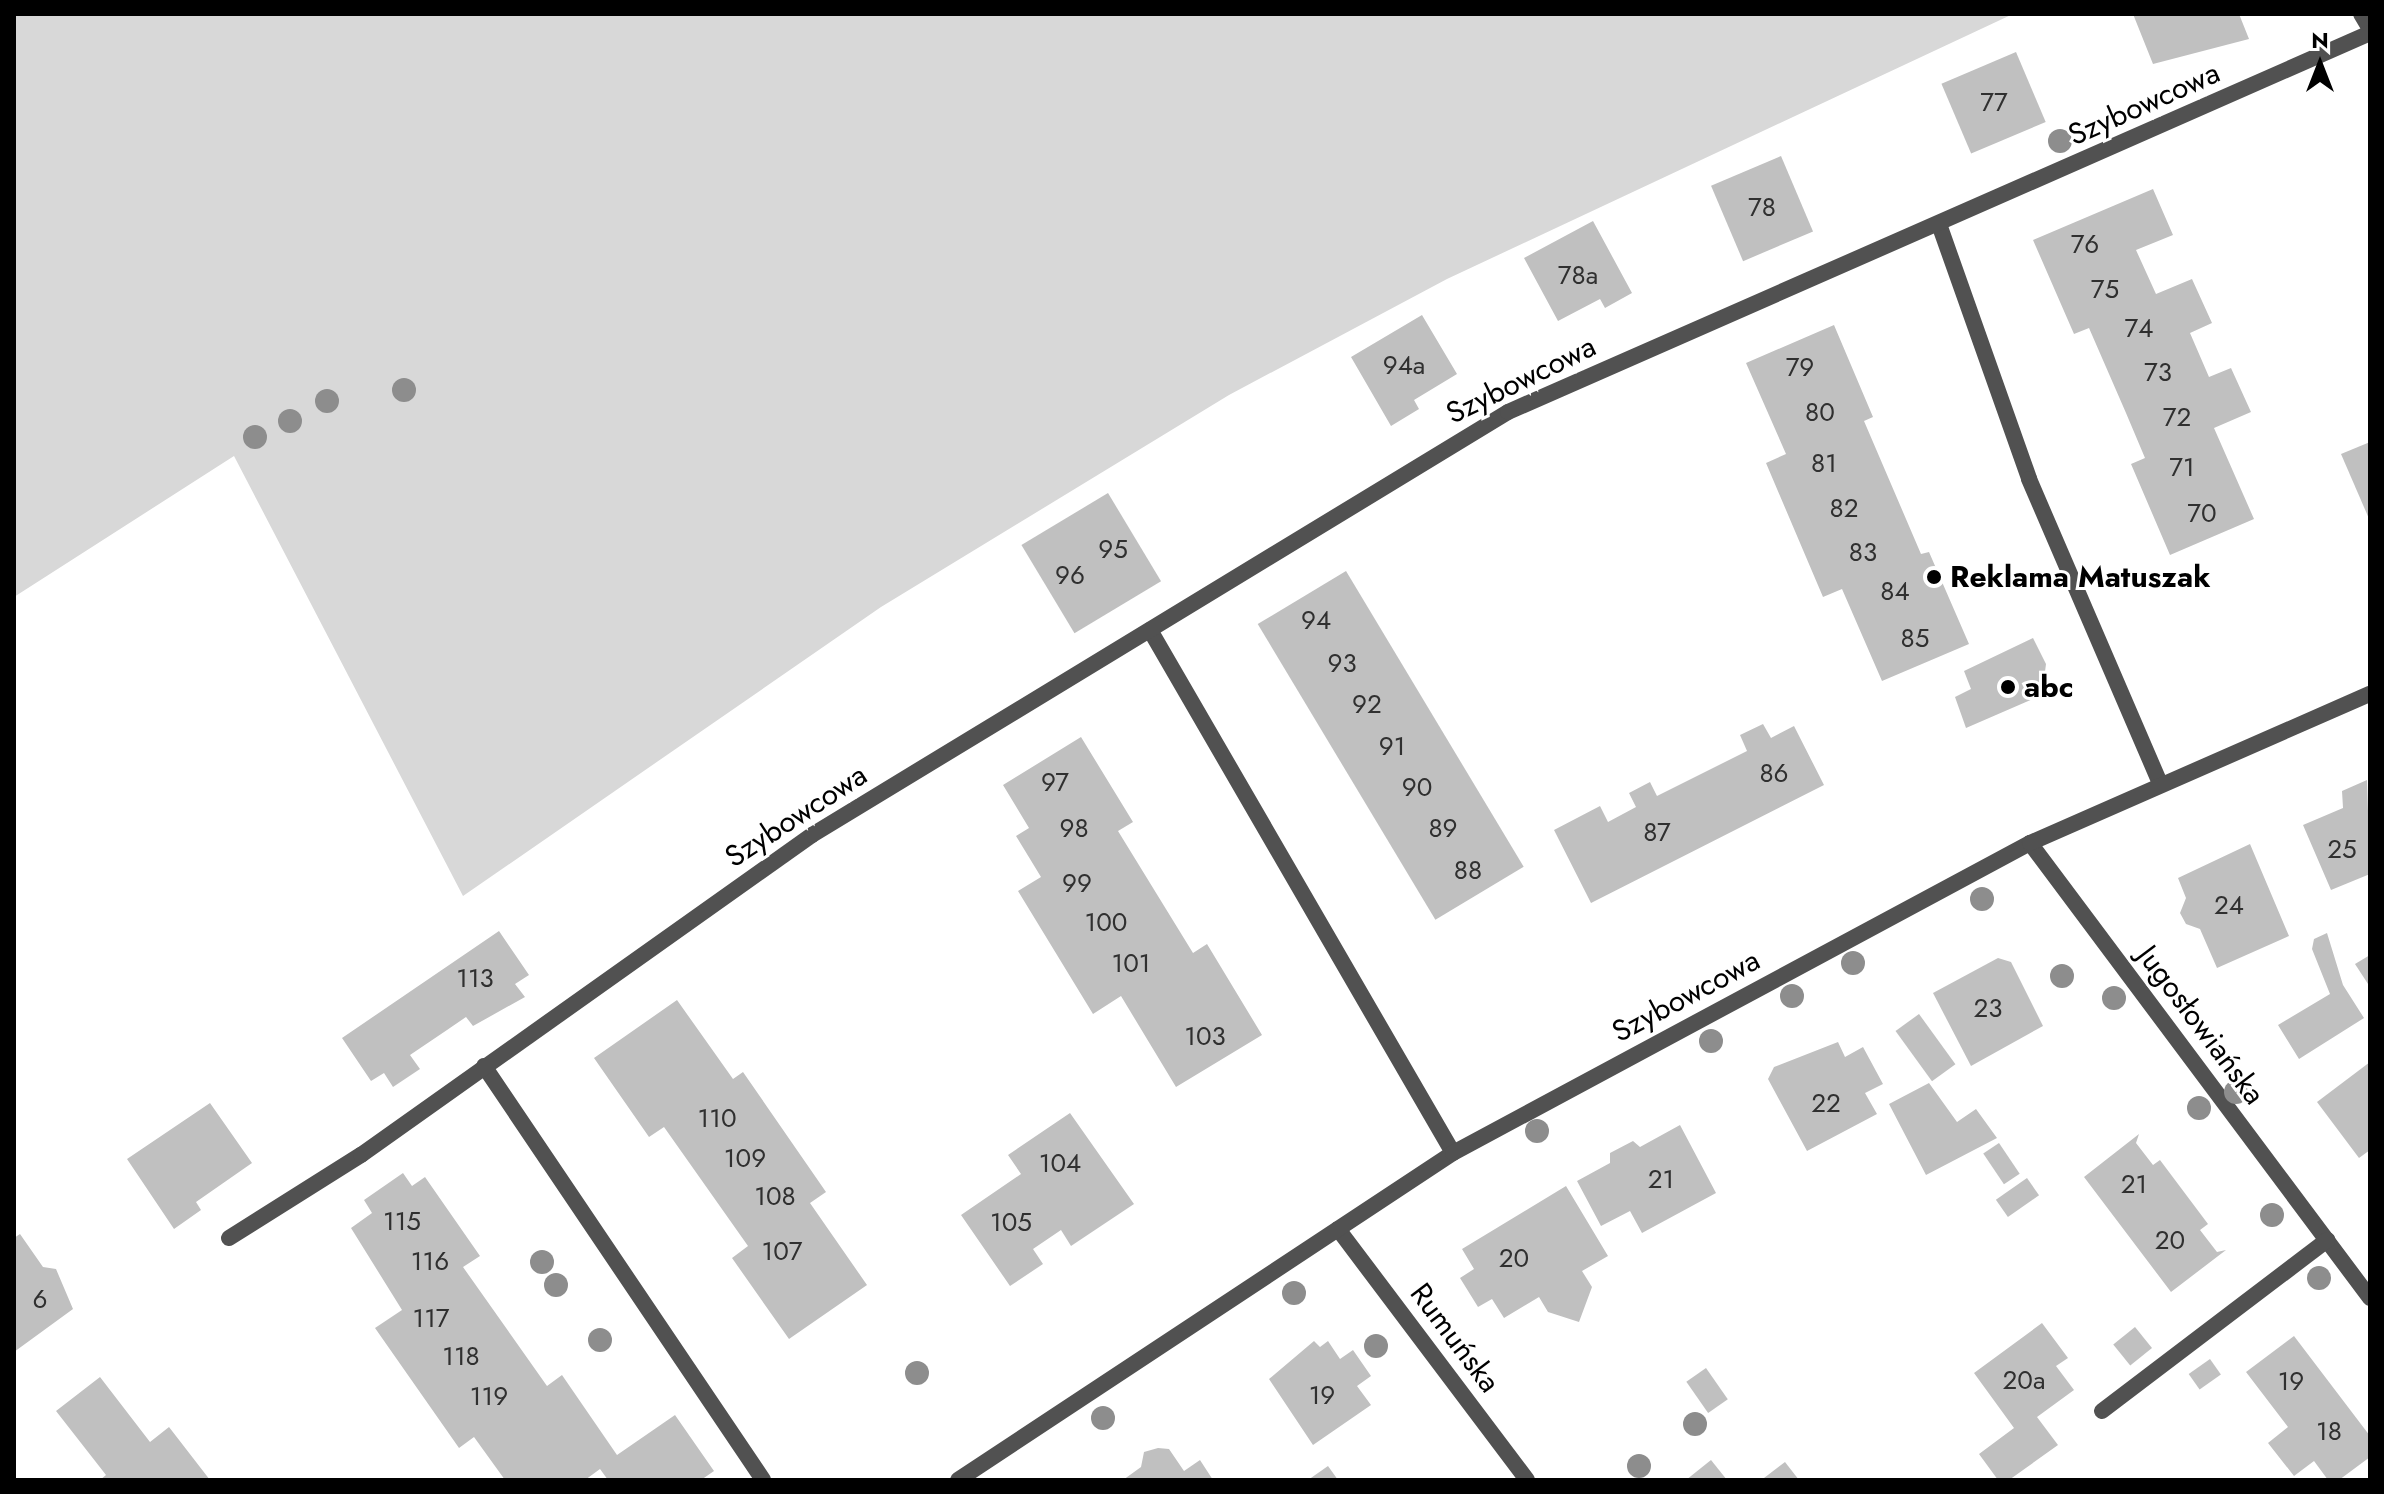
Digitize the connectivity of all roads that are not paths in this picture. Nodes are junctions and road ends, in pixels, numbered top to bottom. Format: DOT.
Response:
graph roads {
  1 [pos="2361,14"];
  2 [pos="2370,31"];
  3 [pos="1940,227"];
  4 [pos="1150,630"];
  5 [pos="2370,694"];
  6 [pos="2160,783"];
  7 [pos="2030,843"];
  8 [pos="484,1066"];
  9 [pos="1453,1153"];
  10 [pos="1338,1229"];
  11 [pos="229,1238"];
  12 [pos="2327,1240"];
  13 [pos="2370,1298"];
  14 [pos="2102,1411"];
  15 [pos="763,1480"];
  16 [pos="958,1480"];
  17 [pos="1527,1480"];
  1 -- 2 [label="street"];
  2 -- 3 [label="street, Szybowcowa"];
  3 -- 4 [label="street, Szybowcowa"];
  3 -- 6 [label="street"];
  4 -- 8 [label="street, Szybowcowa"];
  4 -- 9 [label="street"];
  5 -- 6 [label="street, Szybowcowa"];
  6 -- 7 [label="street, Szybowcowa"];
  7 -- 9 [label="street, Szybowcowa"];
  7 -- 12 [label="street, Jugosłowiańska"];
  8 -- 11 [label="street, Szybowcowa"];
  8 -- 15 [label="street"];
  9 -- 10 [label="street, Szybowcowa"];
  10 -- 16 [label="street, Szybowcowa"];
  10 -- 17 [label="street, Rumuńska"];
  12 -- 13 [label="street, Jugosłowiańska"];
  12 -- 14 [label="street"];
}
